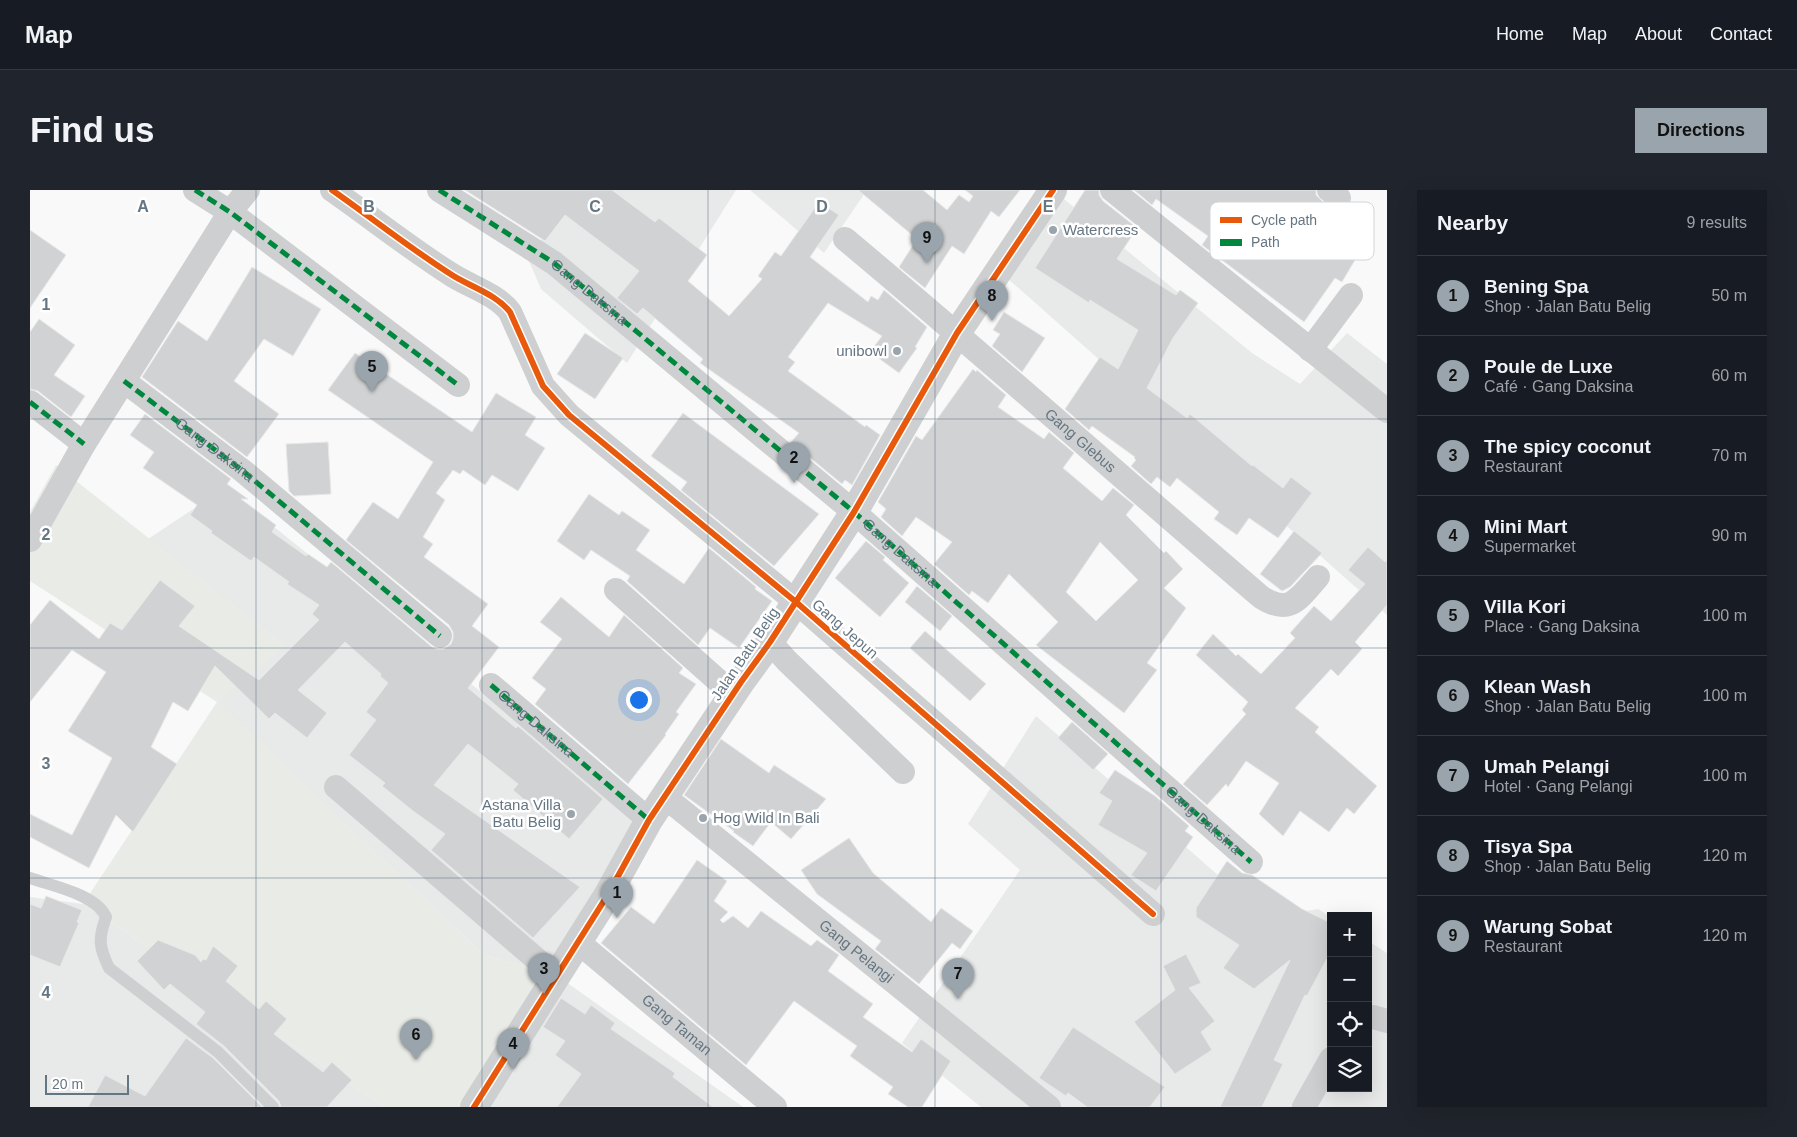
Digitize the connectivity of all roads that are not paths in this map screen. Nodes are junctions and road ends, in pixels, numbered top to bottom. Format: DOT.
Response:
graph roads {
  1 [pos="195,190"];
  2 [pos="248,190"];
  3 [pos="332,190"];
  4 [pos="439,190"];
  5 [pos="1053,190"];
  6 [pos="1112,190"];
  7 [pos="230,212"];
  8 [pos="845,238"];
  9 [pos="1351,295"];
  10 [pos="957,333"];
  11 [pos="1310,350"];
  12 [pos="124,381"];
  13 [pos="458,385"];
  14 [pos="30,402"];
  15 [pos="1387,411"];
  16 [pos="84,444"];
  17 [pos="854,512"];
  18 [pos="30,540"];
  19 [pos="1318,577"];
  20 [pos="616,590"];
  21 [pos="796,602"];
  22 [pos="440,636"];
  23 [pos="770,642"];
  24 [pos="491,686"];
  25 [pos="733,694"];
  26 [pos="903,772"];
  27 [pos="336,787"];
  28 [pos="665,798"];
  29 [pos="649,820"];
  30 [pos="1251,862"];
  31 [pos="30,878"];
  32 [pos="1153,914"];
  33 [pos="578,942"];
  34 [pos="556,976"];
  35 [pos="1372,1017"];
  36 [pos="1387,1021"];
  37 [pos="1327,1066"];
  38 [pos="273,1107"];
  39 [pos="474,1107"];
  40 [pos="775,1107"];
  41 [pos="1049,1107"];
  42 [pos="1304,1107"];
  1 -- 7 [label="street"];
  2 -- 7 [label="street"];
  3 -- 21 [label="street, Gang Jepun"];
  4 -- 17 [label="street, Gang Daksina"];
  5 -- 10 [label="street, Jalan Batu Belig"];
  6 -- 11 [label="street"];
  7 -- 12 [label="street"];
  7 -- 13 [label="street"];
  8 -- 10 [label="street, Gang Glebus"];
  9 -- 11 [label="street"];
  10 -- 17 [label="street, Jalan Batu Belig"];
  10 -- 19 [label="street, Gang Glebus"];
  11 -- 15 [label="street"];
  12 -- 16 [label="street"];
  12 -- 22 [label="street, Gang Daksina"];
  14 -- 16 [label="street"];
  16 -- 18 [label="street"];
  17 -- 21 [label="street, Jalan Batu Belig"];
  17 -- 30 [label="street, Gang Daksina"];
  20 -- 25 [label="street"];
  21 -- 23 [label="street, Jalan Batu Belig"];
  21 -- 32 [label="street, Gang Jepun"];
  23 -- 25 [label="street, Jalan Batu Belig"];
  23 -- 26 [label="street"];
  24 -- 29 [label="street, Gang Daksina"];
  25 -- 28 [label="street, Jalan Batu Belig"];
  27 -- 34 [label="street"];
  28 -- 29 [label="street, Jalan Batu Belig"];
  28 -- 41 [label="street, Gang Pelangi"];
  29 -- 33 [label="street, Jalan Batu Belig"];
  31 -- 38 [label="lane"];
  33 -- 34 [label="street, Jalan Batu Belig"];
  33 -- 40 [label="street, Gang Taman"];
  34 -- 39 [label="street, Jalan Batu Belig"];
  35 -- 36 [label="street"];
  37 -- 42 [label="street"];
}
